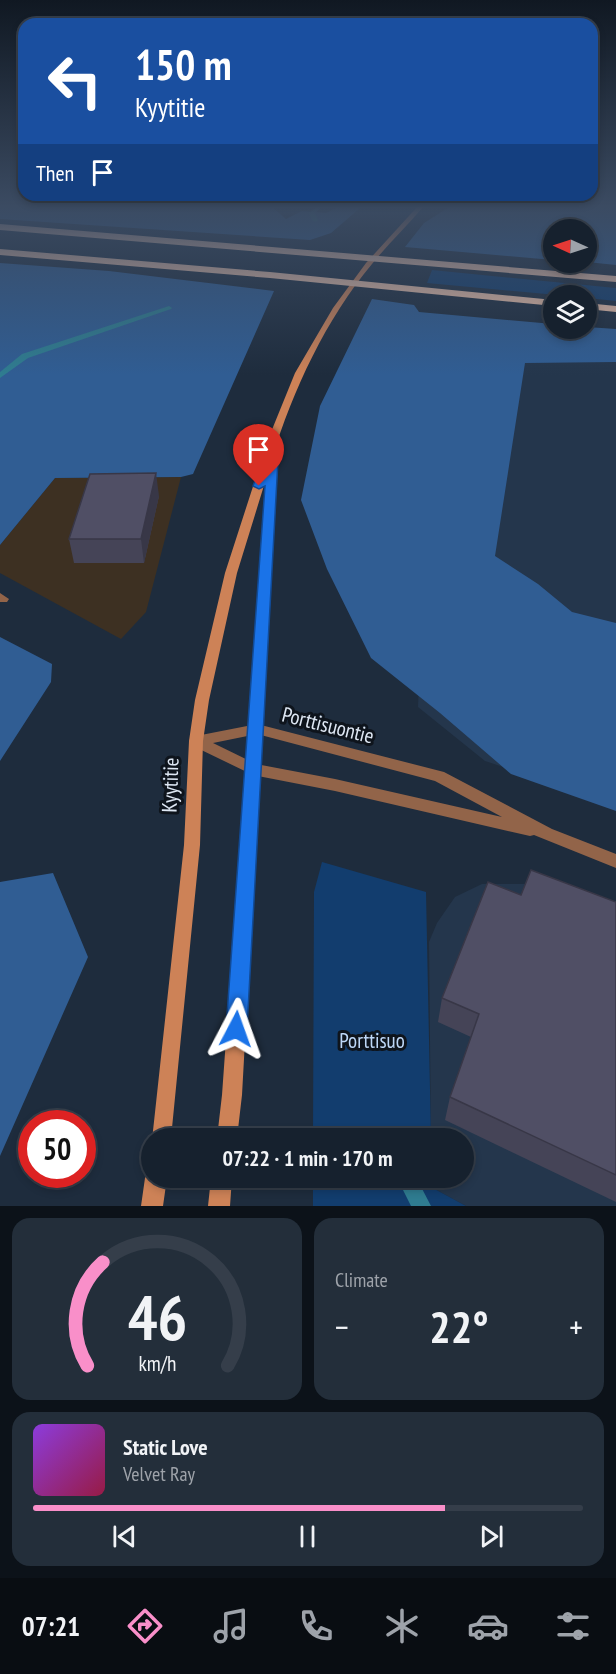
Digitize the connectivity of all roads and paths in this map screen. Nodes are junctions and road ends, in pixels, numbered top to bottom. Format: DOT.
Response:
graph roads {
  1 [pos="121,262"];
  2 [pos="370,262"];
  3 [pos="434,262"];
  4 [pos="616,279"];
  5 [pos="543,302"];
  6 [pos="597,307"];
  7 [pos="616,309"];
  8 [pos="273,442"];
  9 [pos="257,729"];
  10 [pos="196,741"];
  11 [pos="253,769"];
  12 [pos="546,834"];
  13 [pos="616,861"];
  14 [pos="162,1128"];
  15 [pos="228,1128"];
  16 [pos="155,1188"];
  17 [pos="221,1188"];
  18 [pos="152,1206"];
  19 [pos="219,1206"];
  1 -- 5 [label="highway"];
  2 -- 8 [label="main road, Kyytitie"];
  3 -- 4 [label="highway"];
  6 -- 7 [label="highway"];
  8 -- 9 [label="main road, Kyytitie"];
  8 -- 10 [label="main road, Kyytitie"];
  9 -- 10 [label="street, Porttisuontie"];
  9 -- 11 [label="main road, Kyytitie"];
  9 -- 12 [label="street, Porttisuontie"];
  10 -- 11 [label="street, Porttisuontie"];
  10 -- 14 [label="main road, Kyytitie"];
  11 -- 12 [label="street, Porttisuontie"];
  11 -- 15 [label="main road, Kyytitie"];
  12 -- 13 [label="street, Porttisuontie"];
  16 -- 18 [label="main road"];
  17 -- 19 [label="main road"];
}
